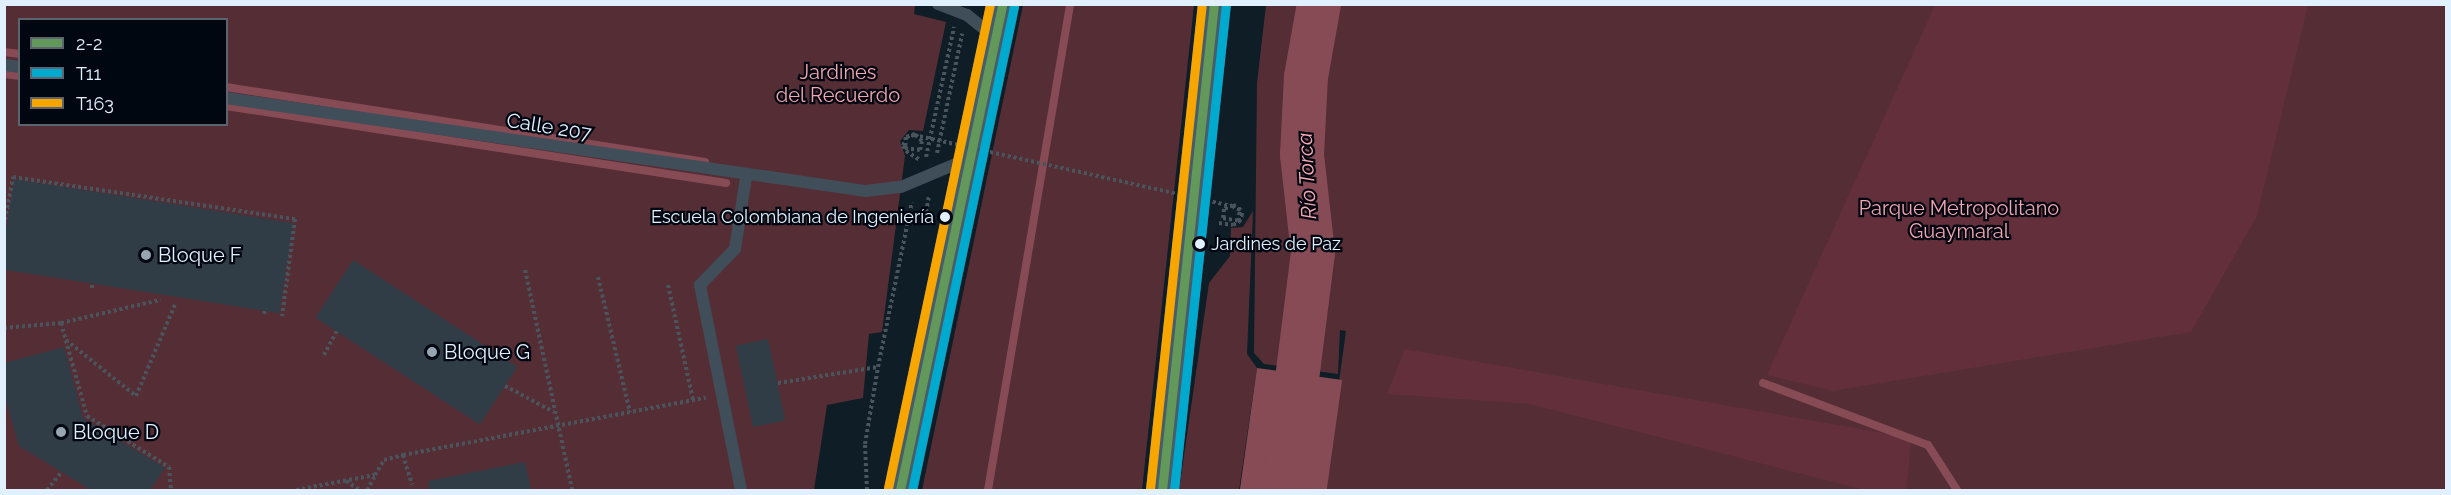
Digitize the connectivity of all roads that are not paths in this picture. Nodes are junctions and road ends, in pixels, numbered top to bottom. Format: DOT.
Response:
graph roads {
  1 [pos="938,4"];
  2 [pos="1002,4"];
  3 [pos="1214,4"];
  4 [pos="995,38"];
  5 [pos="228,98"];
  6 [pos="972,155"];
  7 [pos="746,177"];
  8 [pos="741,490"];
  9 [pos="900,490"];
  10 [pos="1162,490"];
  1 -- 4 [label="lane"];
  2 -- 4 [label="highway"];
  3 -- 10 [label="highway"];
  4 -- 6 [label="highway"];
  5 -- 7 [label="lane, Calle 207"];
  6 -- 7 [label="lane, Calle 207"];
  6 -- 9 [label="highway"];
  7 -- 8 [label="lane"];
}
